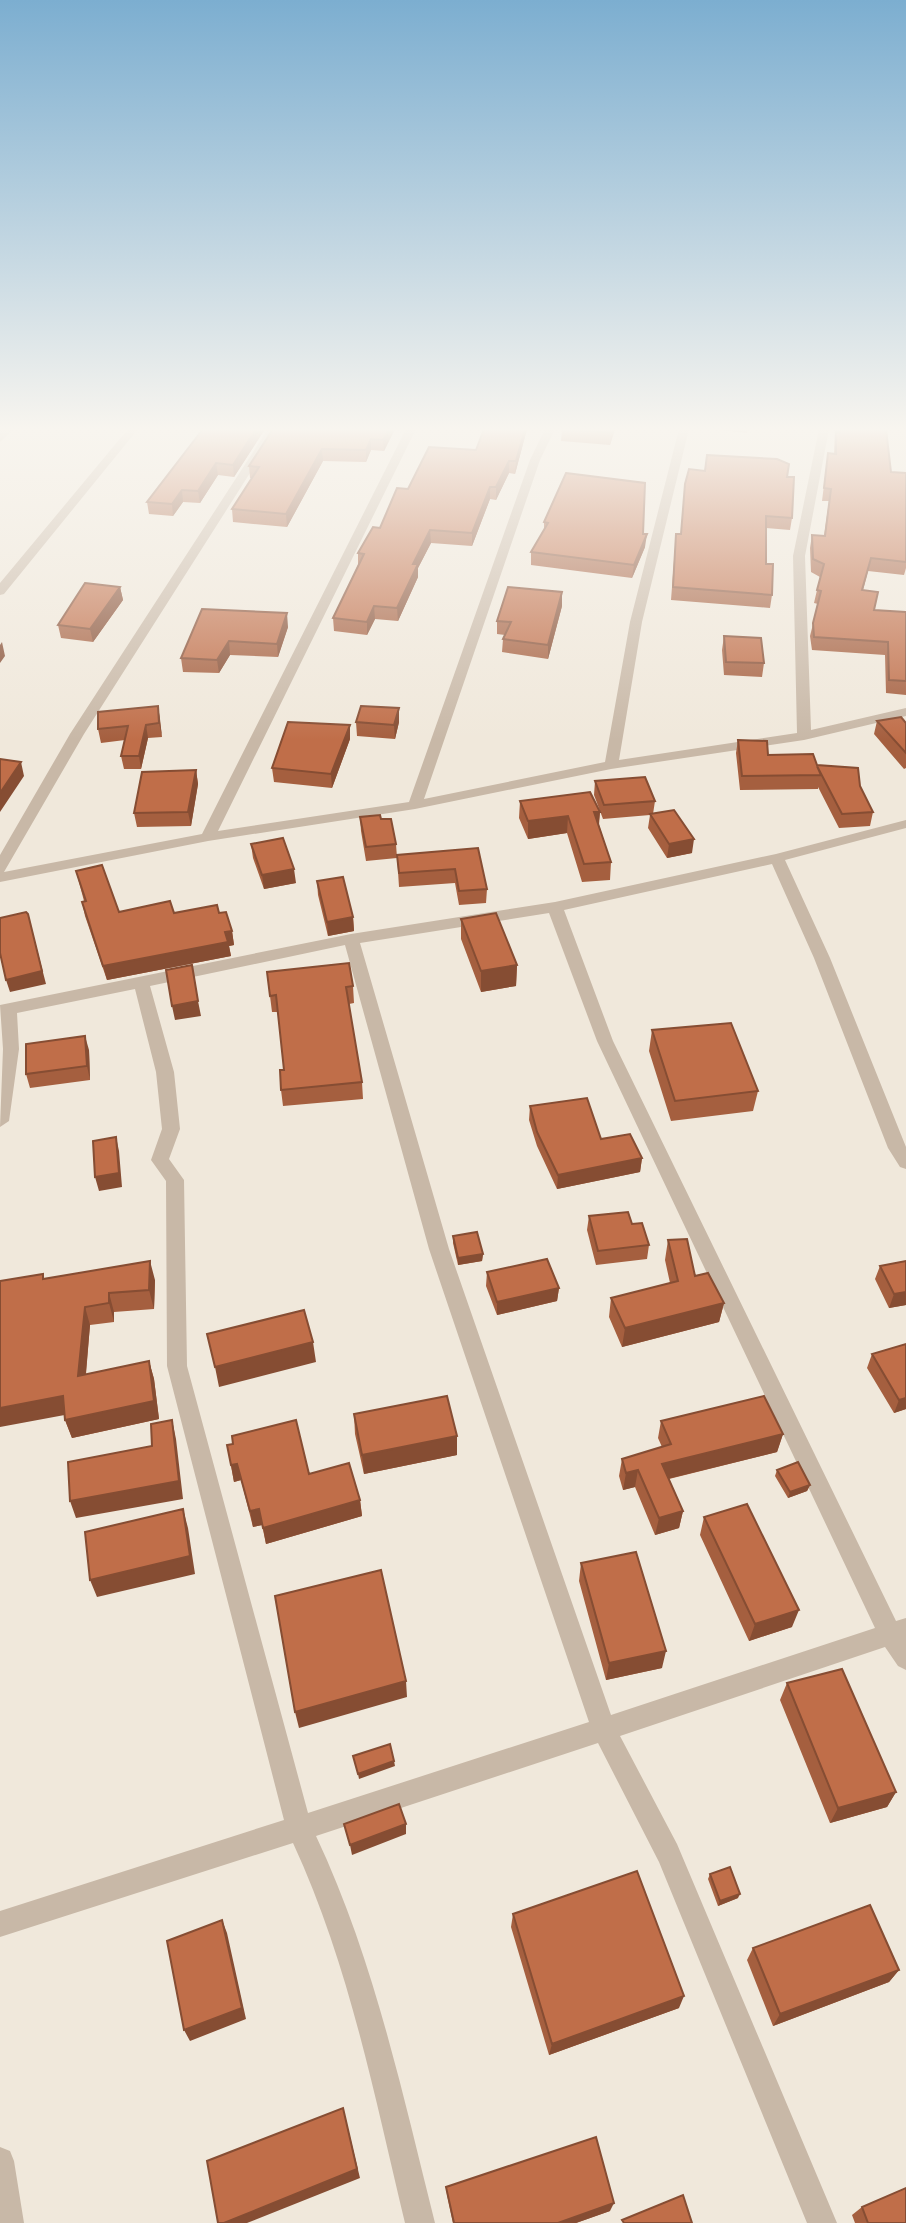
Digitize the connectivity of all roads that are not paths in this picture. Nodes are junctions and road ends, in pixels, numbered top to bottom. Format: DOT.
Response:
graph roads {
  1 [pos="48,533"];
  2 [pos="207,533"];
  3 [pos="359,533"];
  4 [pos="510,533"];
  5 [pos="658,533"];
  6 [pos="804,533"];
  7 [pos="0,592"];
  8 [pos="906,712"];
  9 [pos="804,736"];
  10 [pos="611,765"];
  11 [pos="415,805"];
  12 [pos="906,824"];
  13 [pos="208,837"];
  14 [pos="777,858"];
  15 [pos="0,868"];
  16 [pos="0,877"];
  17 [pos="555,907"];
  18 [pos="351,939"];
  19 [pos="141,982"];
  20 [pos="5,1010"];
  21 [pos="0,1121"];
  22 [pos="906,1162"];
  23 [pos="898,1632"];
  24 [pos="906,1658"];
  25 [pos="604,1729"];
  26 [pos="299,1828"];
  27 [pos="0,1924"];
  28 [pos="0,2161"];
  29 [pos="9,2223"];
  30 [pos="420,2223"];
  31 [pos="822,2223"];
  1 -- 7 [label="street"];
  2 -- 15 [label="street"];
  3 -- 13 [label="street"];
  4 -- 11 [label="street"];
  5 -- 10 [label="street"];
  6 -- 9 [label="street"];
  8 -- 9 [label="street"];
  9 -- 10 [label="street"];
  10 -- 11 [label="street"];
  11 -- 13 [label="street"];
  12 -- 14 [label="street"];
  13 -- 16 [label="street"];
  14 -- 17 [label="street"];
  14 -- 22 [label="street"];
  17 -- 18 [label="street"];
  17 -- 23 [label="street"];
  18 -- 19 [label="street"];
  18 -- 25 [label="street"];
  19 -- 20 [label="street"];
  19 -- 26 [label="street"];
  20 -- 21 [label="street"];
  23 -- 24 [label="street"];
  23 -- 25 [label="street"];
  25 -- 26 [label="street"];
  25 -- 31 [label="street"];
  26 -- 27 [label="street"];
  26 -- 30 [label="street"];
  28 -- 29 [label="street"];
}
